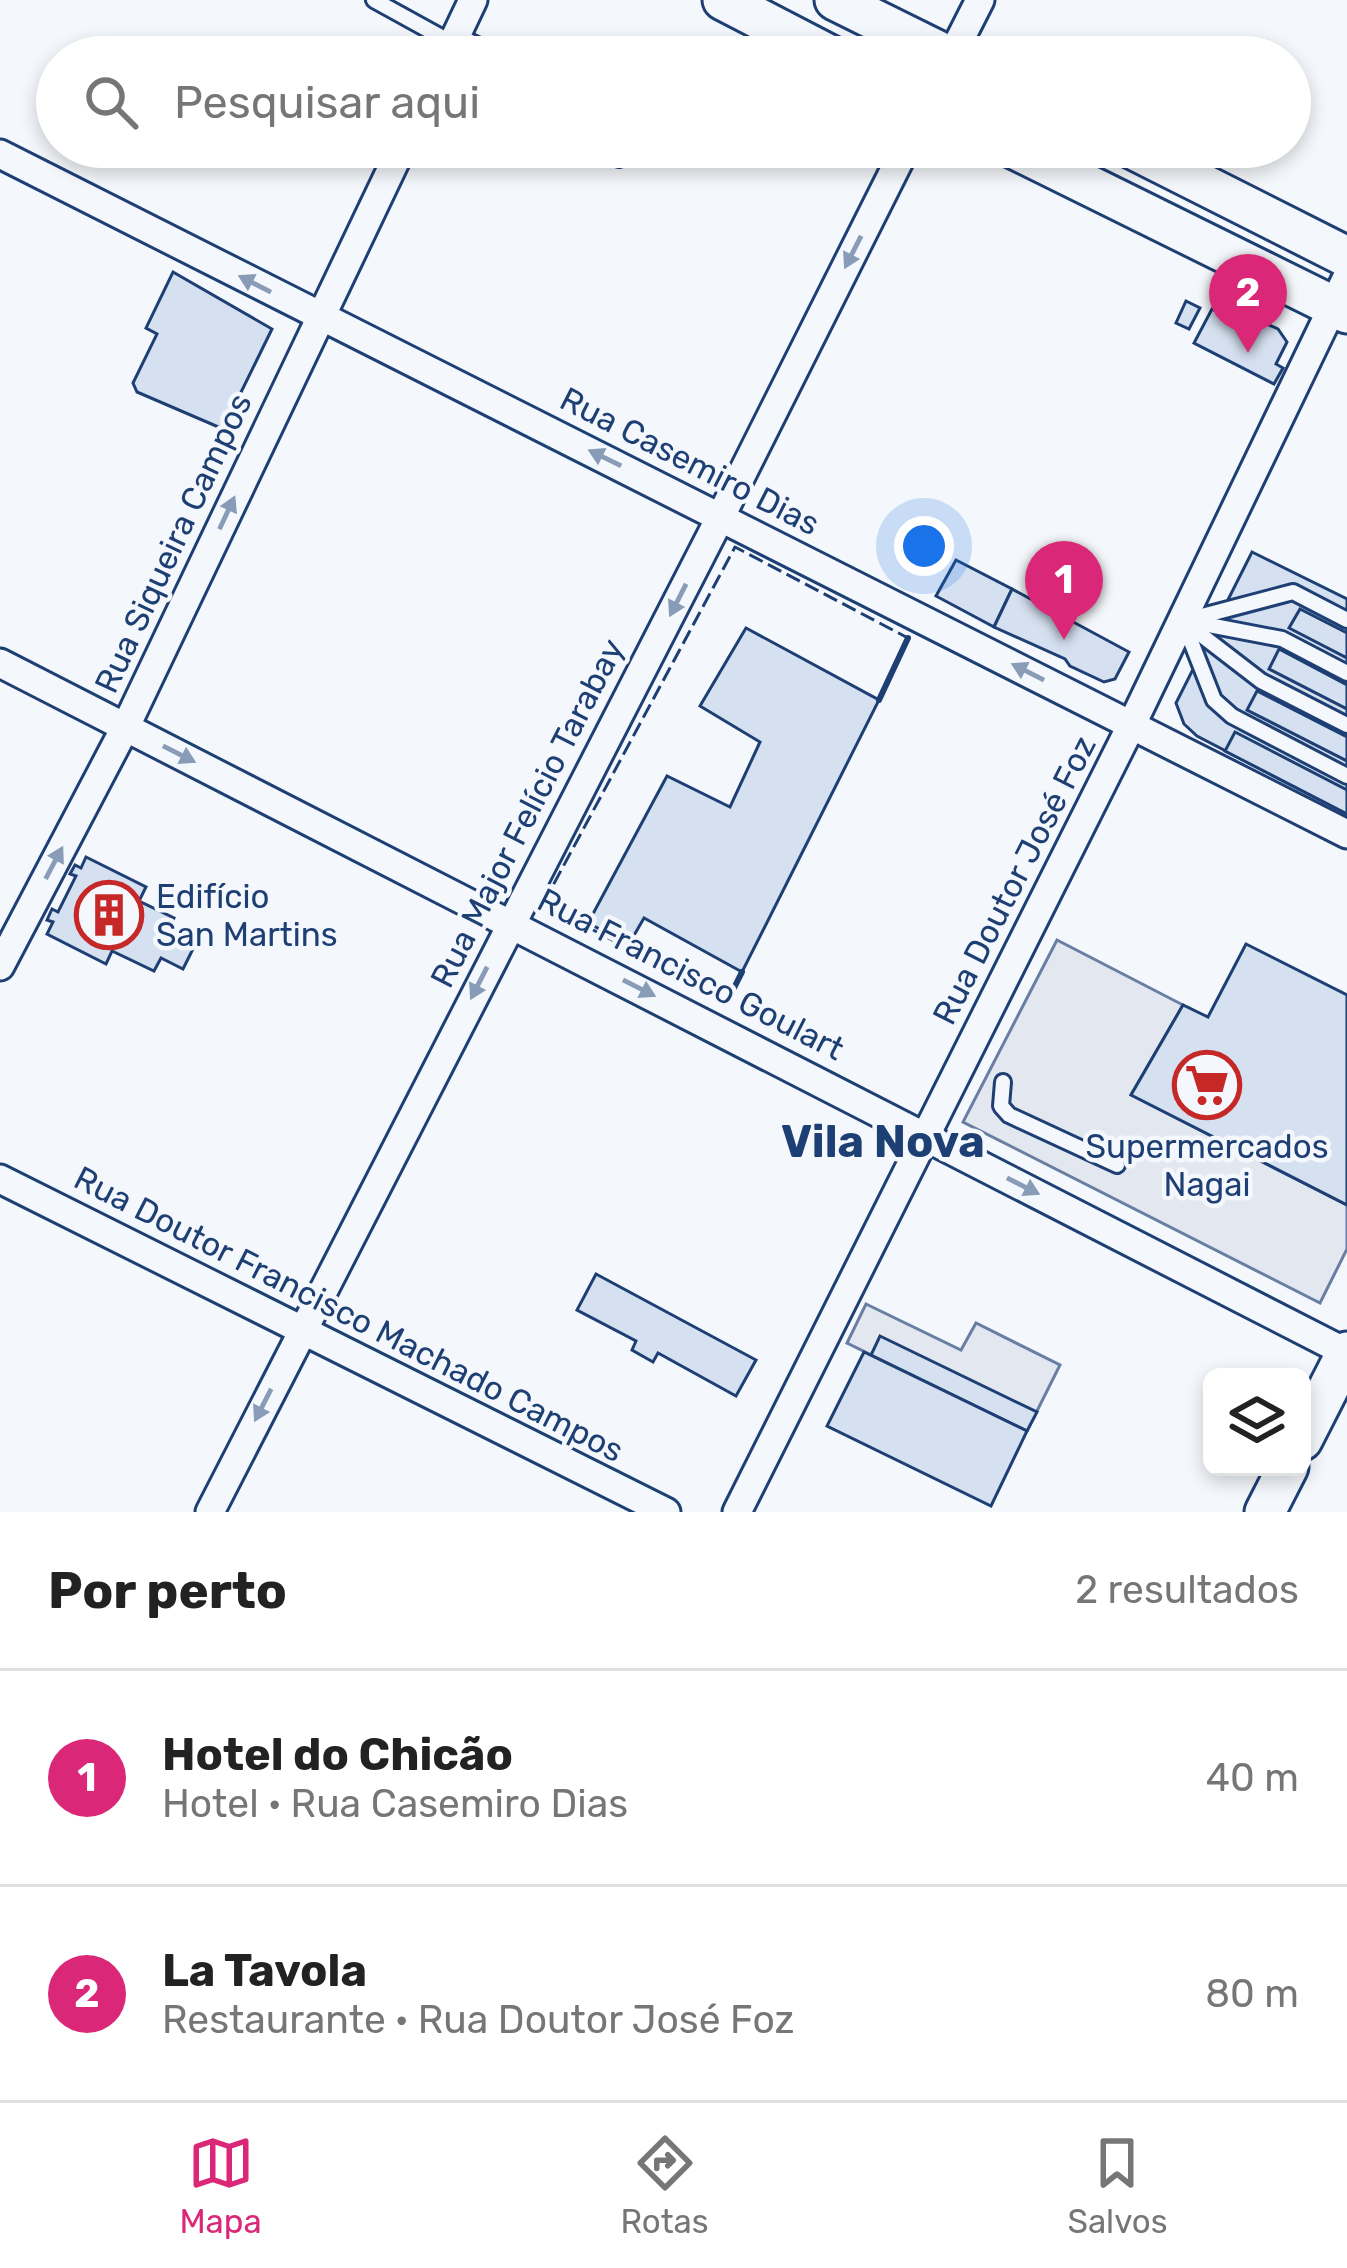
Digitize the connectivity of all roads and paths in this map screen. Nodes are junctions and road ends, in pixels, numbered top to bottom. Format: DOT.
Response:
graph roads {
  1 [pos="374,0"];
  2 [pos="473,0"];
  3 [pos="723,0"];
  4 [pos="835,0"];
  5 [pos="980,0"];
  6 [pos="436,36"];
  7 [pos="455,36"];
  8 [pos="792,36"];
  9 [pos="908,36"];
  10 [pos="962,36"];
  11 [pos="0,154"];
  12 [pos="392,168"];
  13 [pos="895,168"];
  14 [pos="1057,168"];
  15 [pos="1171,168"];
  16 [pos="1347,257"];
  17 [pos="1342,299"];
  18 [pos="320,318"];
  19 [pos="721,516"];
  20 [pos="1184,620"];
  21 [pos="1347,620"];
  22 [pos="0,663"];
  23 [pos="1347,673"];
  24 [pos="1132,724"];
  25 [pos="1347,725"];
  26 [pos="126,727"];
  27 [pos="1347,776"];
  28 [pos="1347,834"];
  29 [pos="511,922"];
  30 [pos="0,966"];
  31 [pos="1004,1082"];
  32 [pos="926,1135"];
  33 [pos="1117,1165"];
  34 [pos="0,1179"];
  35 [pos="300,1331"];
  36 [pos="1347,1353"];
  37 [pos="1311,1423"];
  38 [pos="1283,1476"];
  39 [pos="210,1512"];
  40 [pos="666,1512"];
  41 [pos="737,1512"];
  42 [pos="1265,1512"];
  1 -- 6 [label="lane"];
  2 -- 7 [label="street"];
  3 -- 8 [label="main road"];
  4 -- 9 [label="main road"];
  5 -- 10 [label="street"];
  18 -- 11 [label="street, Rua Casemiro Dias, one-way"];
  12 -- 18 [label="street, Rua Siqueira Campos"];
  13 -- 19 [label="street, Rua Major Felício Tarabay, one-way"];
  14 -- 17 [label="main road"];
  15 -- 16 [label="main road"];
  17 -- 20 [label="street, Rua Doutor José Foz"];
  19 -- 18 [label="street, Rua Casemiro Dias, one-way"];
  26 -- 18 [label="street, Rua Siqueira Campos, one-way"];
  24 -- 19 [label="street, Rua Casemiro Dias, one-way"];
  19 -- 29 [label="street, Rua Major Felício Tarabay, one-way"];
  20 -- 21 [label="lane"];
  20 -- 23 [label="lane"];
  20 -- 24 [label="street, Rua Doutor José Foz"];
  20 -- 25 [label="lane"];
  20 -- 27 [label="lane"];
  22 -- 26 [label="street, Rua Francisco Goulart"];
  24 -- 28 [label="street, Rua Casemiro Dias"];
  24 -- 32 [label="street, Rua Doutor José Foz"];
  26 -- 29 [label="street, Rua Francisco Goulart, one-way"];
  30 -- 26 [label="street, Rua Siqueira Campos, one-way"];
  29 -- 32 [label="street, Rua Francisco Goulart, one-way"];
  29 -- 35 [label="street, Rua Major Felício Tarabay, one-way"];
  31 -- 33 [label="lane"];
  32 -- 36 [label="street, Rua Francisco Goulart, one-way"];
  32 -- 41 [label="street, Rua Doutor José Foz"];
  34 -- 35 [label="street, Rua Doutor Francisco Machado Campos"];
  35 -- 39 [label="street, Rua Major Felício Tarabay, one-way"];
  35 -- 40 [label="street, Rua Doutor Francisco Machado Campos"];
  36 -- 37 [label="main road"];
  38 -- 42 [label="main road"];
}
